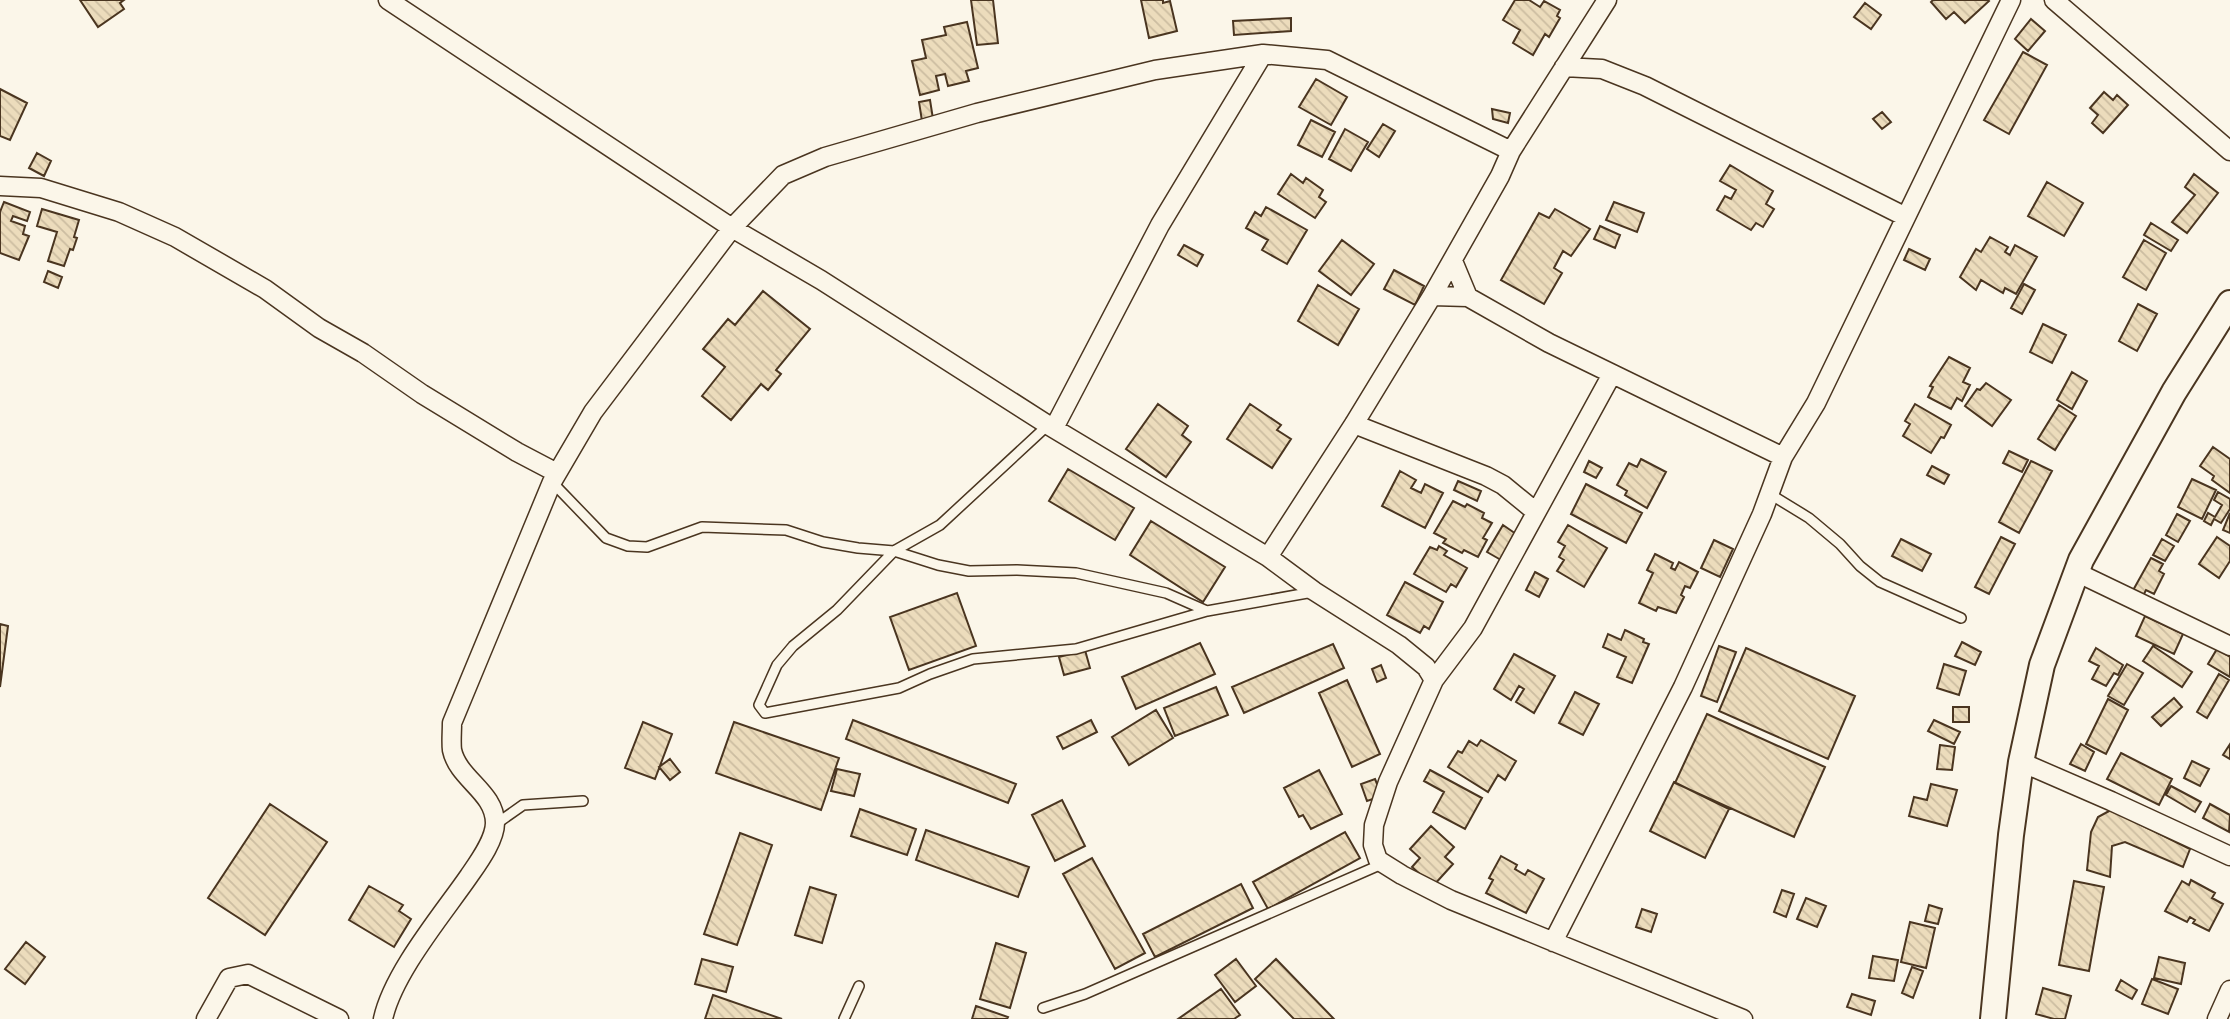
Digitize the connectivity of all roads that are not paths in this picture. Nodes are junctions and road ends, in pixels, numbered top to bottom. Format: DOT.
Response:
graph roads {
  1 [pos="388,0"];
  2 [pos="1606,0"];
  3 [pos="2011,0"];
  4 [pos="2054,0"];
  5 [pos="1264,54"];
  6 [pos="1564,67"];
  7 [pos="2230,150"];
  8 [pos="1511,151"];
  9 [pos="0,186"];
  10 [pos="1906,216"];
  11 [pos="732,228"];
  12 [pos="1453,261"];
  13 [pos="1432,296"];
  14 [pos="1468,297"];
  15 [pos="2230,303"];
  16 [pos="1612,373"];
  17 [pos="1354,424"];
  18 [pos="1051,426"];
  19 [pos="1783,457"];
  20 [pos="555,477"];
  21 [pos="1770,494"];
  22 [pos="1535,512"];
  23 [pos="894,551"];
  24 [pos="1268,557"];
  25 [pos="2076,572"];
  26 [pos="1314,591"];
  27 [pos="1207,611"];
  28 [pos="1961,618"];
  29 [pos="2230,646"];
  30 [pos="1434,680"];
  31 [pos="2021,762"];
  32 [pos="583,801"];
  33 [pos="496,824"];
  34 [pos="2230,856"];
  35 [pos="1383,863"];
  36 [pos="1553,942"];
  37 [pos="859,986"];
  38 [pos="2230,990"];
  39 [pos="1044,1008"];
  40 [pos="206,1019"];
  41 [pos="339,1019"];
  42 [pos="383,1019"];
  43 [pos="844,1019"];
  44 [pos="1743,1019"];
  45 [pos="1993,1019"];
  46 [pos="2217,1019"];
  1 -- 11 [label="street"];
  2 -- 6 [label="street"];
  3 -- 10 [label="street"];
  4 -- 7 [label="street"];
  5 -- 8 [label="street"];
  5 -- 11 [label="street"];
  5 -- 18 [label="street"];
  6 -- 8 [label="street"];
  6 -- 10 [label="street"];
  8 -- 12 [label="street"];
  9 -- 20 [label="street"];
  10 -- 19 [label="street"];
  11 -- 18 [label="street"];
  11 -- 20 [label="street"];
  12 -- 13 [label="street"];
  12 -- 14 [label="street"];
  13 -- 14 [label="street"];
  13 -- 17 [label="street"];
  14 -- 16 [label="street"];
  15 -- 25 [label="main road"];
  16 -- 19 [label="street"];
  16 -- 22 [label="street"];
  17 -- 22 [label="street"];
  17 -- 24 [label="street"];
  18 -- 23 [label="lane"];
  18 -- 24 [label="street"];
  19 -- 21 [label="street"];
  20 -- 23 [label="lane"];
  20 -- 33 [label="street"];
  21 -- 28 [label="lane"];
  21 -- 36 [label="street"];
  22 -- 30 [label="street"];
  23 -- 27 [label="lane"];
  23 -- 27 [label="lane"];
  24 -- 26 [label="street"];
  25 -- 29 [label="street"];
  25 -- 31 [label="main road"];
  26 -- 27 [label="lane"];
  26 -- 30 [label="street"];
  30 -- 35 [label="street"];
  31 -- 34 [label="street"];
  31 -- 45 [label="main road"];
  32 -- 33 [label="lane"];
  33 -- 42 [label="street"];
  35 -- 36 [label="street"];
  35 -- 39 [label="lane"];
  36 -- 44 [label="street"];
  37 -- 43 [label="lane"];
  38 -- 46 [label="street"];
  40 -- 41 [label="street"];
}
